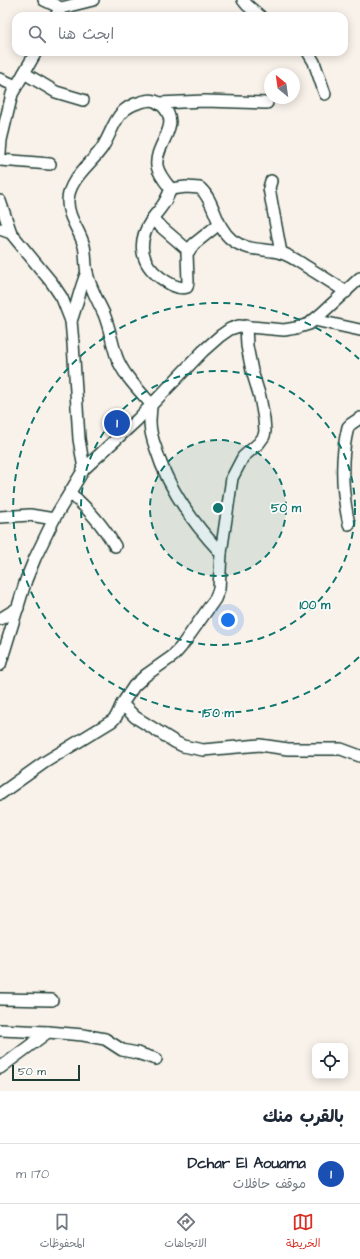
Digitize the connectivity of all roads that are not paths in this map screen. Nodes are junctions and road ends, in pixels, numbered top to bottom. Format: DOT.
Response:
graph roads {
  1 [pos="44,0"];
  2 [pos="93,0"];
  3 [pos="243,0"];
  4 [pos="58,12"];
  5 [pos="255,12"];
  6 [pos="34,56"];
  7 [pos="310,56"];
  8 [pos="24,73"];
  9 [pos="0,79"];
  10 [pos="16,86"];
  11 [pos="325,94"];
  12 [pos="83,100"];
  13 [pos="158,103"];
  14 [pos="264,103"];
  15 [pos="0,153"];
  16 [pos="0,160"];
  17 [pos="50,164"];
  18 [pos="271,181"];
  19 [pos="171,189"];
  20 [pos="0,201"];
  21 [pos="152,219"];
  22 [pos="219,224"];
  23 [pos="3,230"];
  24 [pos="188,250"];
  25 [pos="281,253"];
  26 [pos="87,272"];
  27 [pos="359,280"];
  28 [pos="346,292"];
  29 [pos="314,320"];
  30 [pos="71,321"];
  31 [pos="246,326"];
  32 [pos="360,330"];
  33 [pos="151,404"];
  34 [pos="360,418"];
  35 [pos="84,469"];
  36 [pos="70,493"];
  37 [pos="0,517"];
  38 [pos="54,519"];
  39 [pos="349,524"];
  40 [pos="115,546"];
  41 [pos="221,553"];
  42 [pos="18,608"];
  43 [pos="0,619"];
  44 [pos="0,665"];
  45 [pos="122,704"];
  46 [pos="360,756"];
  47 [pos="0,794"];
  48 [pos="0,999"];
  49 [pos="52,1000"];
  50 [pos="0,1030"];
  51 [pos="48,1032"];
  52 [pos="156,1059"];
  53 [pos="0,1068"];
  1 -- 4 [label="street"];
  2 -- 4 [label="street"];
  3 -- 5 [label="street"];
  6 -- 8 [label="street"];
  7 -- 11 [label="street"];
  8 -- 10 [label="street"];
  8 -- 12 [label="street"];
  9 -- 10 [label="street"];
  10 -- 15 [label="street"];
  13 -- 14 [label="street"];
  13 -- 19 [label="street"];
  13 -- 26 [label="street"];
  16 -- 17 [label="street"];
  18 -- 25 [label="street"];
  19 -- 21 [label="street"];
  19 -- 22 [label="street"];
  20 -- 23 [label="street"];
  21 -- 24 [label="street"];
  21 -- 24 [label="street"];
  22 -- 24 [label="street"];
  22 -- 25 [label="street"];
  23 -- 30 [label="street"];
  25 -- 28 [label="street"];
  26 -- 30 [label="street"];
  26 -- 33 [label="street"];
  27 -- 28 [label="street"];
  28 -- 29 [label="street"];
  29 -- 31 [label="street"];
  29 -- 32 [label="street"];
  30 -- 35 [label="street"];
  31 -- 33 [label="street"];
  31 -- 41 [label="street"];
  33 -- 35 [label="street"];
  33 -- 41 [label="street"];
  34 -- 39 [label="street"];
  35 -- 36 [label="street"];
  36 -- 38 [label="street"];
  36 -- 40 [label="street"];
  37 -- 38 [label="street"];
  38 -- 42 [label="street"];
  41 -- 45 [label="street"];
  42 -- 43 [label="street"];
  42 -- 44 [label="street"];
  45 -- 46 [label="street"];
  45 -- 47 [label="street"];
  48 -- 49 [label="street"];
  50 -- 51 [label="street"];
  51 -- 52 [label="street"];
  51 -- 53 [label="street"];
}
